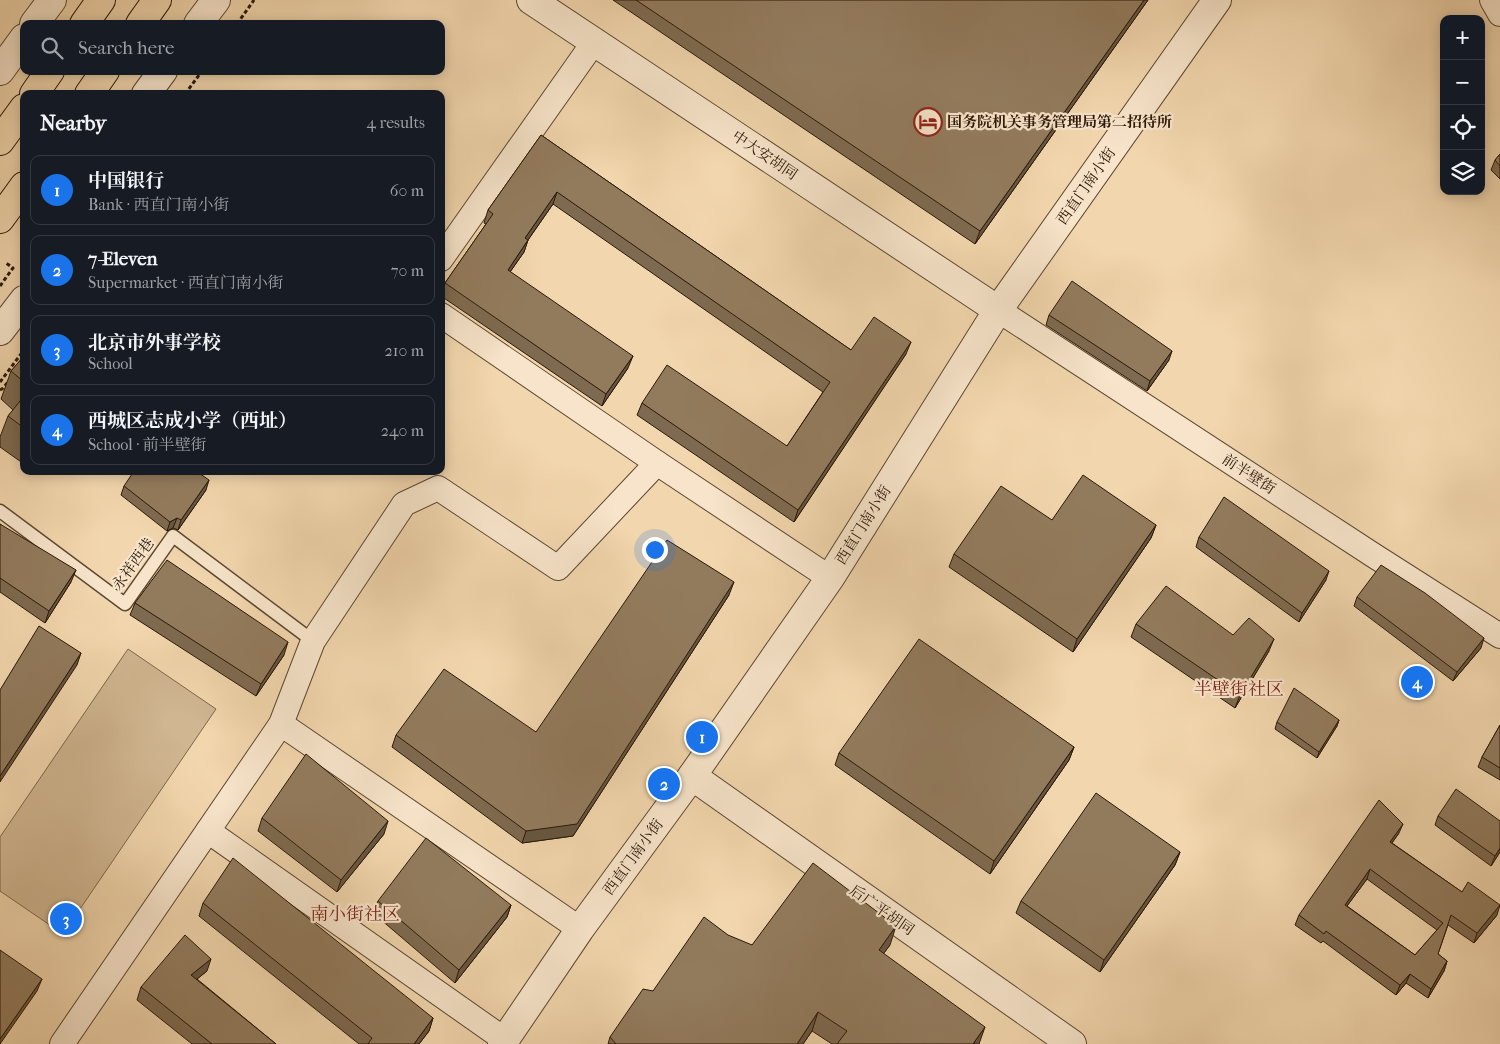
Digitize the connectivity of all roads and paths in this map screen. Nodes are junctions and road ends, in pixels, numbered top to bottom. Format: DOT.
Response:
graph roads {
  1 [pos="52,0"];
  2 [pos="101,0"];
  3 [pos="157,0"];
  4 [pos="216,0"];
  5 [pos="254,0"];
  6 [pos="531,0"];
  7 [pos="1217,0"];
  8 [pos="1492,0"];
  9 [pos="1500,14"];
  10 [pos="37,20"];
  11 [pos="87,20"];
  12 [pos="143,20"];
  13 [pos="201,20"];
  14 [pos="240,20"];
  15 [pos="594,42"];
  16 [pos="20,44"];
  17 [pos="0,71"];
  18 [pos="47,75"];
  19 [pos="102,75"];
  20 [pos="108,75"];
  21 [pos="160,75"];
  22 [pos="199,75"];
  23 [pos="37,90"];
  24 [pos="92,90"];
  25 [pos="102,90"];
  26 [pos="149,90"];
  27 [pos="188,90"];
  28 [pos="20,114"];
  29 [pos="0,141"];
  30 [pos="20,192"];
  31 [pos="0,219"];
  32 [pos="445,253"];
  33 [pos="6,263"];
  34 [pos="0,286"];
  35 [pos="20,305"];
  36 [pos="998,310"];
  37 [pos="445,318"];
  38 [pos="0,332"];
  39 [pos="20,355"];
  40 [pos="13,375"];
  41 [pos="0,382"];
  42 [pos="0,390"];
  43 [pos="657,463"];
  44 [pos="0,511"];
  45 [pos="830,578"];
  46 [pos="1500,636"];
  47 [pos="313,641"];
  48 [pos="281,724"];
  49 [pos="692,776"];
  50 [pos="208,831"];
  51 [pos="580,929"];
  52 [pos="503,1042"];
  53 [pos="62,1044"];
  54 [pos="1072,1044"];
  1 -- 10 [label="street"];
  2 -- 11 [label="highway"];
  3 -- 12 [label="highway"];
  4 -- 13 [label="street"];
  5 -- 14 [label="path"];
  6 -- 15 [label="street, 中大安胡同"];
  7 -- 36 [label="street, 西直门南小街"];
  8 -- 9 [label="street"];
  15 -- 32 [label="street"];
  15 -- 36 [label="street, 中大安胡同"];
  16 -- 17 [label="street"];
  18 -- 23 [label="highway"];
  19 -- 24 [label="highway"];
  20 -- 25 [label="highway"];
  21 -- 26 [label="street"];
  22 -- 27 [label="path"];
  28 -- 29 [label="highway"];
  30 -- 31 [label="highway"];
  33 -- 34 [label="path"];
  35 -- 38 [label="street"];
  36 -- 45 [label="street, 西直门南小街"];
  36 -- 46 [label="street, 前半壁街"];
  37 -- 43 [label="street"];
  39 -- 41 [label="path"];
  40 -- 42 [label="path"];
  43 -- 45 [label="street"];
  43 -- 47 [label="street"];
  44 -- 47 [label="lane, 永祥西巷"];
  45 -- 49 [label="street, 西直门南小街"];
  47 -- 48 [label="street"];
  48 -- 50 [label="street"];
  48 -- 51 [label="street"];
  49 -- 51 [label="street, 西直门南小街"];
  49 -- 54 [label="street, 后广平胡同"];
  50 -- 52 [label="street"];
  50 -- 53 [label="street"];
  51 -- 52 [label="street, 西直门南小街"];
}
